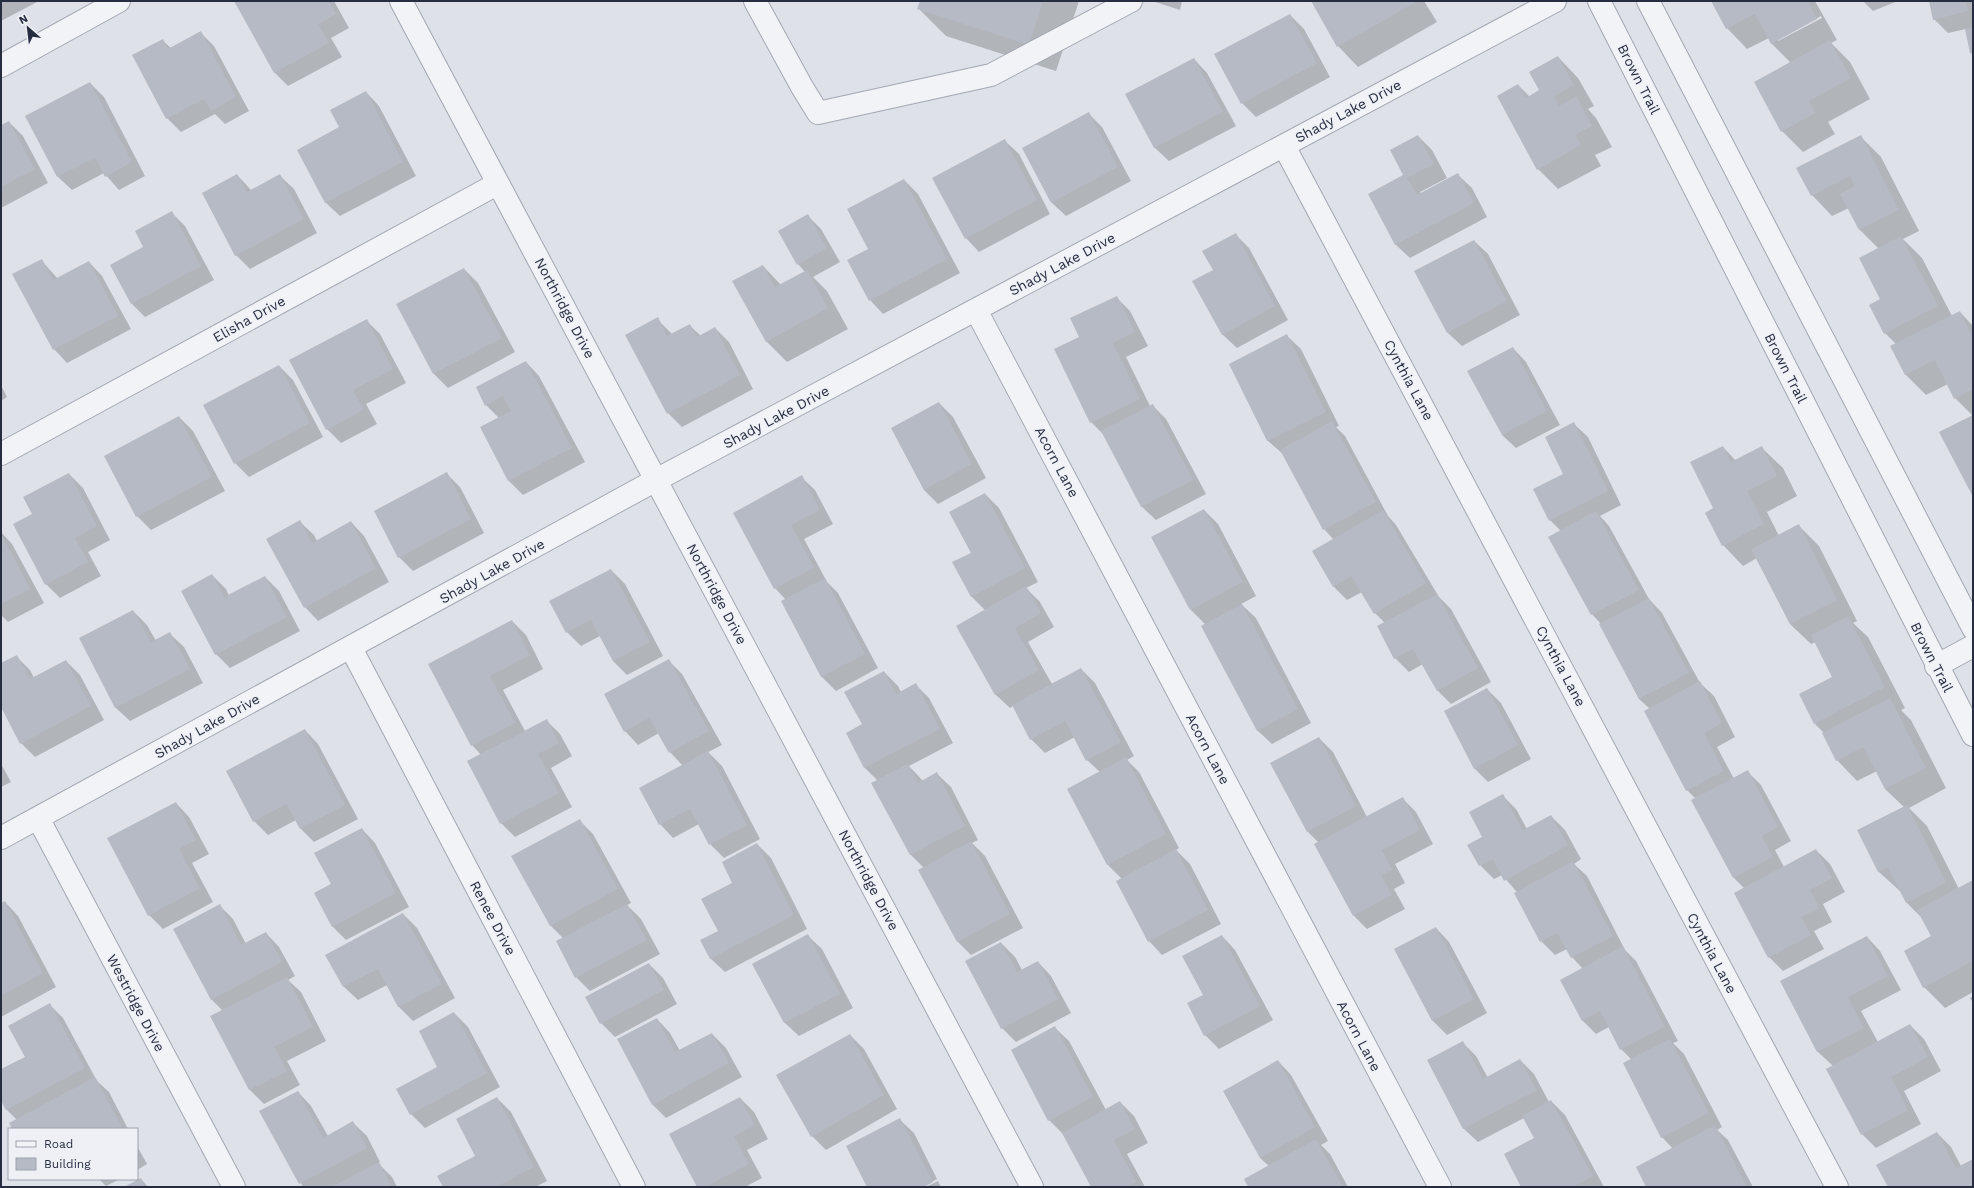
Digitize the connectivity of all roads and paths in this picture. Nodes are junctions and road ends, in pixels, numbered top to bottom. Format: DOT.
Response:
graph roads {
  1 [pos="119,1"];
  2 [pos="401,1"];
  3 [pos="754,1"];
  4 [pos="1131,1"];
  5 [pos="1555,1"];
  6 [pos="1599,1"];
  7 [pos="1648,1"];
  8 [pos="1,66"];
  9 [pos="1284,146"];
  10 [pos="497,184"];
  11 [pos="976,310"];
  12 [pos="1,454"];
  13 [pos="656,480"];
  14 [pos="1973,628"];
  15 [pos="1973,646"];
  16 [pos="351,648"];
  17 [pos="1936,666"];
  18 [pos="1973,735"];
  19 [pos="38,818"];
  20 [pos="1,838"];
  21 [pos="234,1187"];
  22 [pos="634,1187"];
  23 [pos="1032,1187"];
  24 [pos="1440,1187"];
  25 [pos="1836,1187"];
  1 -- 8 [label="street"];
  2 -- 10 [label="street, Northridge Drive"];
  3 -- 4 [label="street"];
  5 -- 9 [label="street, Shady Lake Drive"];
  6 -- 17 [label="street, Brown Trail"];
  7 -- 14 [label="street"];
  9 -- 11 [label="street, Shady Lake Drive"];
  9 -- 25 [label="street, Cynthia Lane"];
  10 -- 12 [label="street, Elisha Drive"];
  10 -- 13 [label="street, Northridge Drive"];
  11 -- 13 [label="street, Shady Lake Drive"];
  11 -- 24 [label="street, Acorn Lane"];
  13 -- 16 [label="street, Shady Lake Drive"];
  13 -- 23 [label="street, Northridge Drive"];
  15 -- 17 [label="street"];
  16 -- 19 [label="street, Shady Lake Drive"];
  16 -- 22 [label="street, Renee Drive"];
  17 -- 18 [label="street, Brown Trail"];
  19 -- 20 [label="street, Shady Lake Drive"];
  19 -- 21 [label="street, Westridge Drive"];
}
